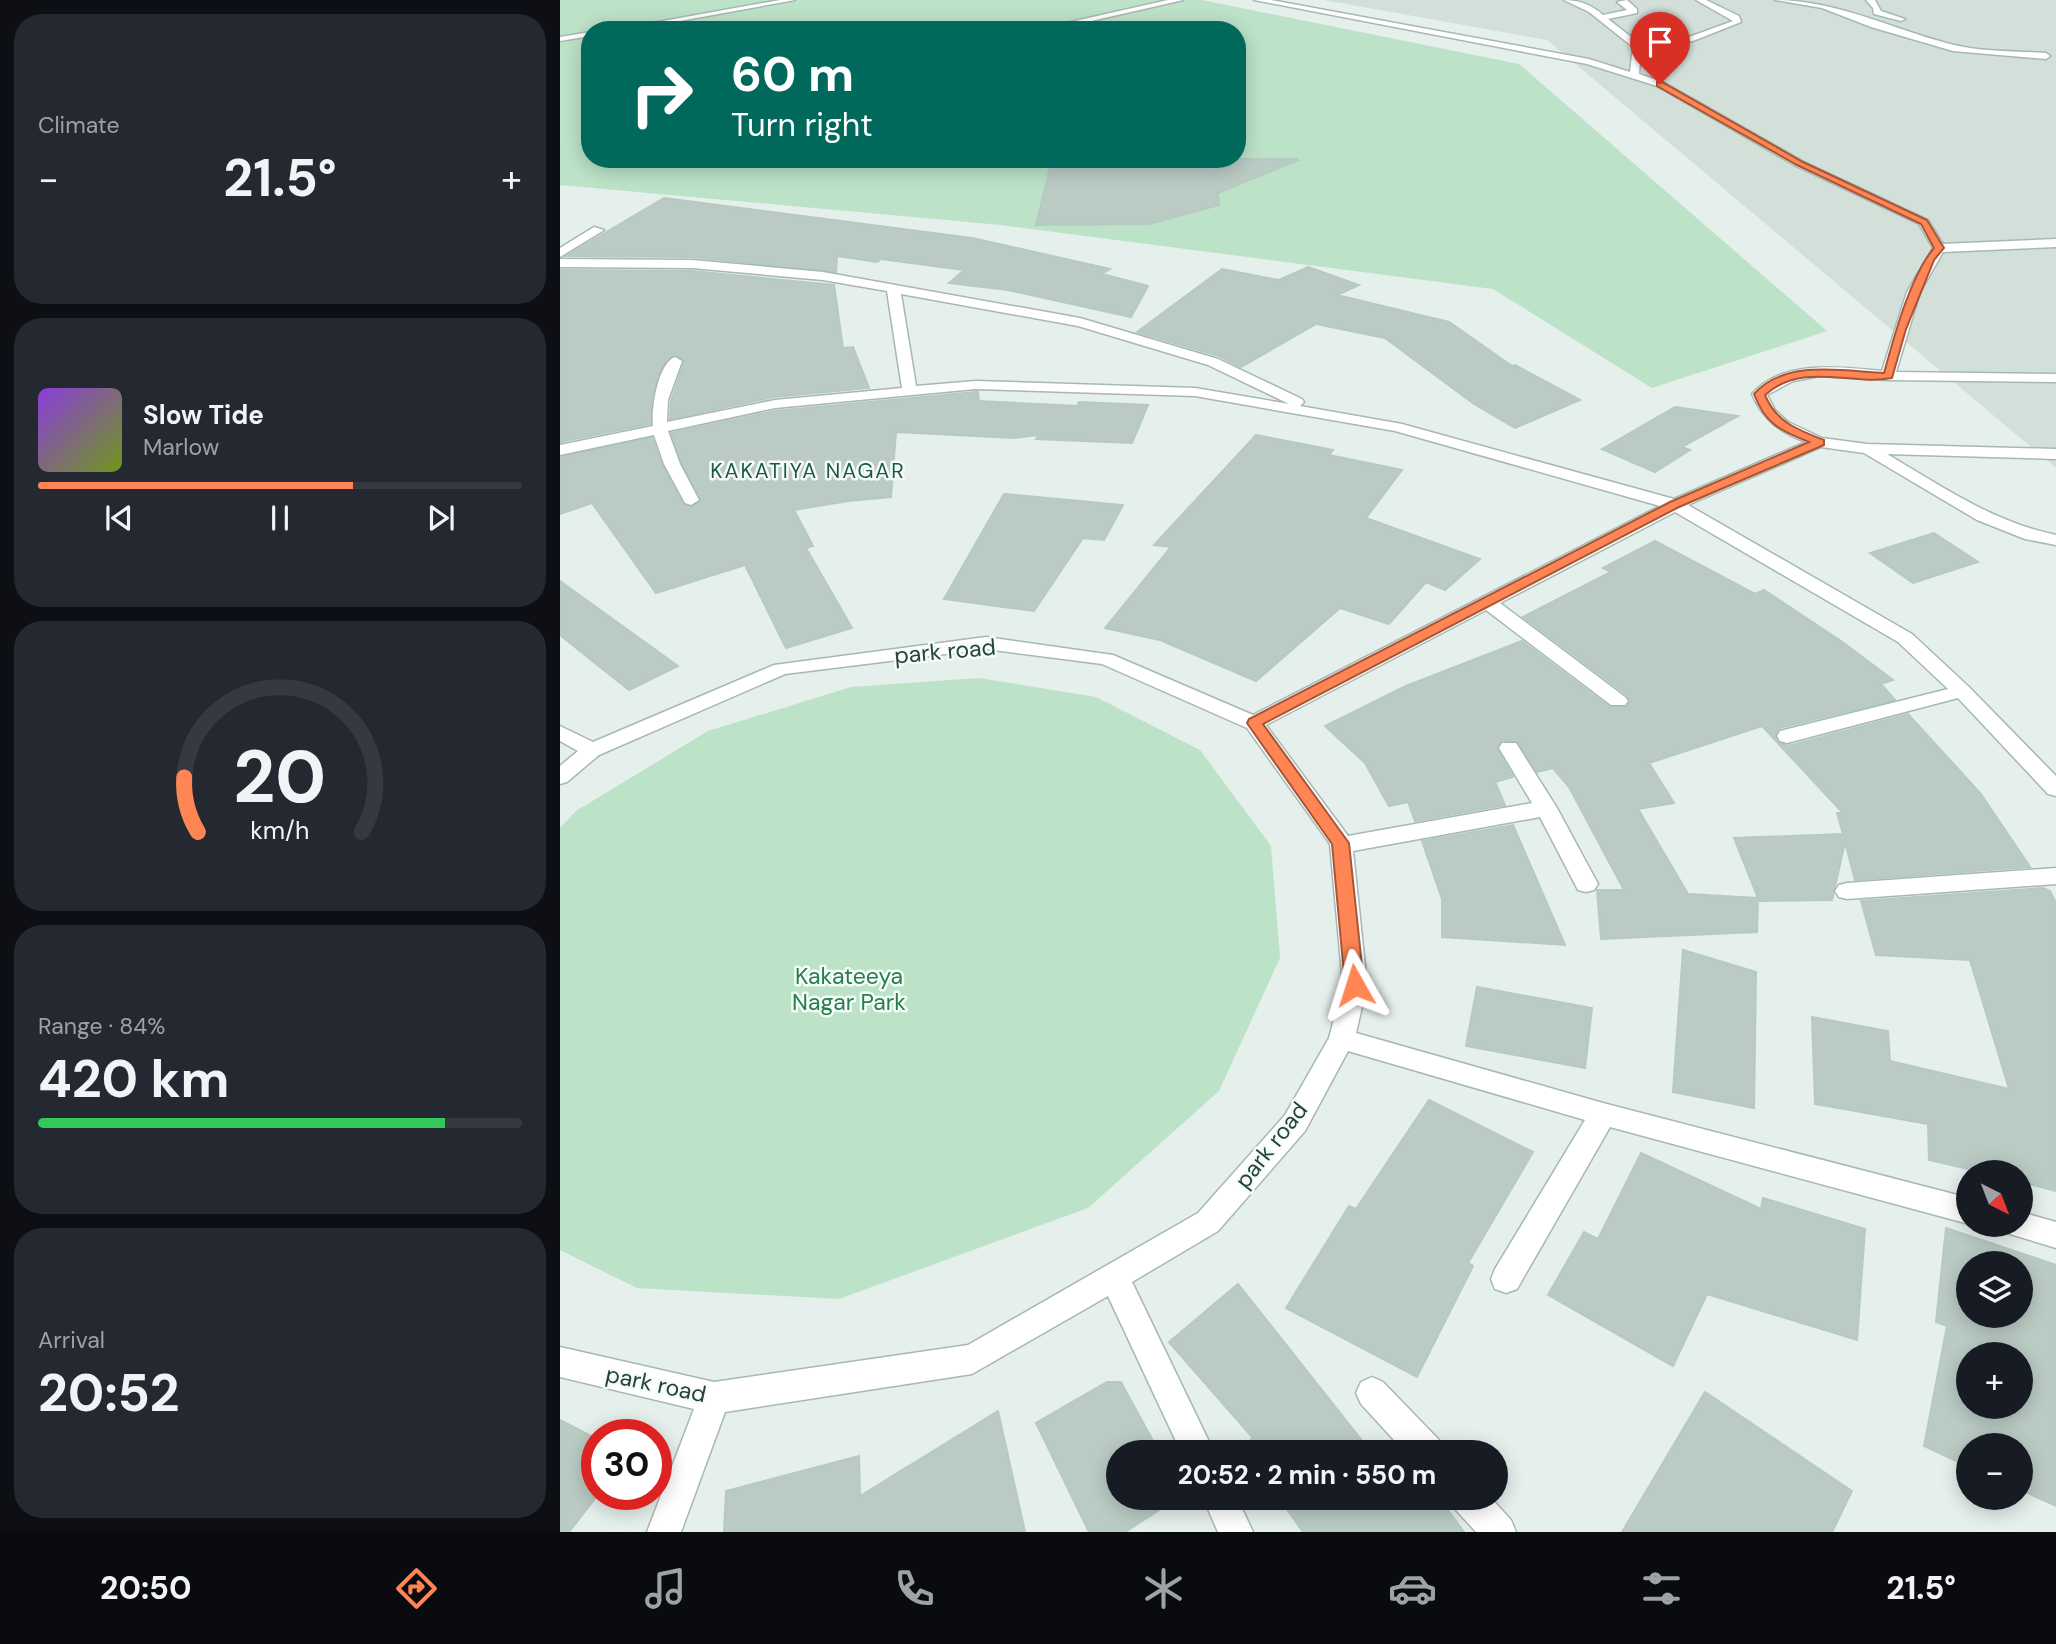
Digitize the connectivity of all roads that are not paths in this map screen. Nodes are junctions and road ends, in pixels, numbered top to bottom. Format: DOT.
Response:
graph roads {
  1 [pos="792,0"];
  2 [pos="1179,0"];
  3 [pos="1258,0"];
  4 [pos="1327,0"];
  5 [pos="1568,0"];
  6 [pos="1623,0"];
  7 [pos="1700,0"];
  8 [pos="1779,0"];
  9 [pos="1870,0"];
  10 [pos="1825,6"];
  11 [pos="1301,7"];
  12 [pos="1882,14"];
  13 [pos="1601,18"];
  14 [pos="1861,20"];
  15 [pos="667,21"];
  16 [pos="1081,21"];
  17 [pos="1912,22"];
  18 [pos="1889,29"];
  19 [pos="581,36"];
  20 [pos="1953,36"];
  21 [pos="1975,39"];
  22 [pos="560,40"];
  23 [pos="1637,46"];
  24 [pos="2051,57"];
  25 [pos="1634,76"];
  26 [pos="598,230"];
  27 [pos="2056,243"];
  28 [pos="1939,248"];
  29 [pos="560,253"];
  30 [pos="560,263"];
  31 [pos="893,288"];
  32 [pos="676,361"];
  33 [pos="1888,376"];
  34 [pos="2056,378"];
  35 [pos="910,391"];
  36 [pos="1321,414"];
  37 [pos="660,429"];
  38 [pos="1819,442"];
  39 [pos="1867,449"];
  40 [pos="560,450"];
  41 [pos="2056,454"];
  42 [pos="691,500"];
  43 [pos="1675,505"];
  44 [pos="2056,540"];
  45 [pos="1488,602"];
  46 [pos="1962,691"];
  47 [pos="1618,701"];
  48 [pos="1254,723"];
  49 [pos="560,733"];
  50 [pos="1787,736"];
  51 [pos="1509,748"];
  52 [pos="592,750"];
  53 [pos="560,777"];
  54 [pos="2056,789"];
  55 [pos="1546,808"];
  56 [pos="1341,845"];
  57 [pos="2056,876"];
  58 [pos="1586,884"];
  59 [pos="1847,891"];
  60 [pos="1342,1039"];
  61 [pos="1604,1114"];
  62 [pos="1956,1209"];
  63 [pos="2034,1229"];
  64 [pos="2056,1235"];
  65 [pos="1114,1277"];
  66 [pos="1506,1279"];
  67 [pos="560,1362"];
  68 [pos="1372,1392"];
  69 [pos="714,1398"];
  70 [pos="1192,1440"];
  71 [pos="1416,1440"];
  72 [pos="1226,1510"];
  73 [pos="1479,1510"];
  74 [pos="664,1532"];
  75 [pos="1236,1532"];
  76 [pos="1499,1532"];
  1 -- 15 [label="lane"];
  2 -- 16 [label="street"];
  3 -- 11 [label="street"];
  4 -- 11 [label="street"];
  5 -- 13 [label="street"];
  6 -- 13 [label="street"];
  7 -- 23 [label="street"];
  8 -- 10 [label="street"];
  9 -- 12 [label="street"];
  10 -- 12 [label="street"];
  10 -- 14 [label="street"];
  11 -- 25 [label="street"];
  12 -- 14 [label="street"];
  12 -- 17 [label="street"];
  13 -- 23 [label="street"];
  14 -- 18 [label="street"];
  18 -- 20 [label="street"];
  18 -- 24 [label="street"];
  19 -- 22 [label="lane"];
  21 -- 24 [label="street"];
  23 -- 25 [label="street"];
  25 -- 28 [label="street"];
  26 -- 29 [label="street"];
  27 -- 28 [label="street"];
  28 -- 33 [label="street"];
  30 -- 31 [label="street"];
  31 -- 35 [label="street"];
  31 -- 36 [label="street"];
  32 -- 37 [label="street"];
  33 -- 34 [label="street"];
  33 -- 38 [label="street"];
  35 -- 36 [label="street"];
  35 -- 37 [label="street"];
  36 -- 43 [label="street"];
  37 -- 40 [label="street"];
  37 -- 42 [label="street"];
  38 -- 39 [label="street"];
  38 -- 43 [label="street"];
  39 -- 41 [label="street"];
  39 -- 44 [label="street"];
  43 -- 45 [label="street"];
  43 -- 46 [label="street"];
  45 -- 47 [label="street"];
  45 -- 48 [label="street"];
  46 -- 50 [label="street"];
  46 -- 54 [label="street"];
  48 -- 52 [label="street, park road"];
  48 -- 56 [label="street, park road"];
  49 -- 52 [label="street"];
  51 -- 55 [label="street"];
  52 -- 53 [label="street, park road"];
  55 -- 56 [label="street"];
  55 -- 58 [label="street"];
  56 -- 60 [label="street, park road"];
  57 -- 59 [label="street"];
  60 -- 61 [label="street"];
  60 -- 65 [label="street, park road"];
  61 -- 62 [label="street"];
  61 -- 66 [label="street"];
  63 -- 64 [label="street"];
  65 -- 69 [label="street, park road"];
  65 -- 70 [label="street"];
  67 -- 69 [label="street, park road"];
  68 -- 71 [label="street"];
  69 -- 74 [label="street"];
  72 -- 75 [label="street"];
  73 -- 76 [label="street"];
}
